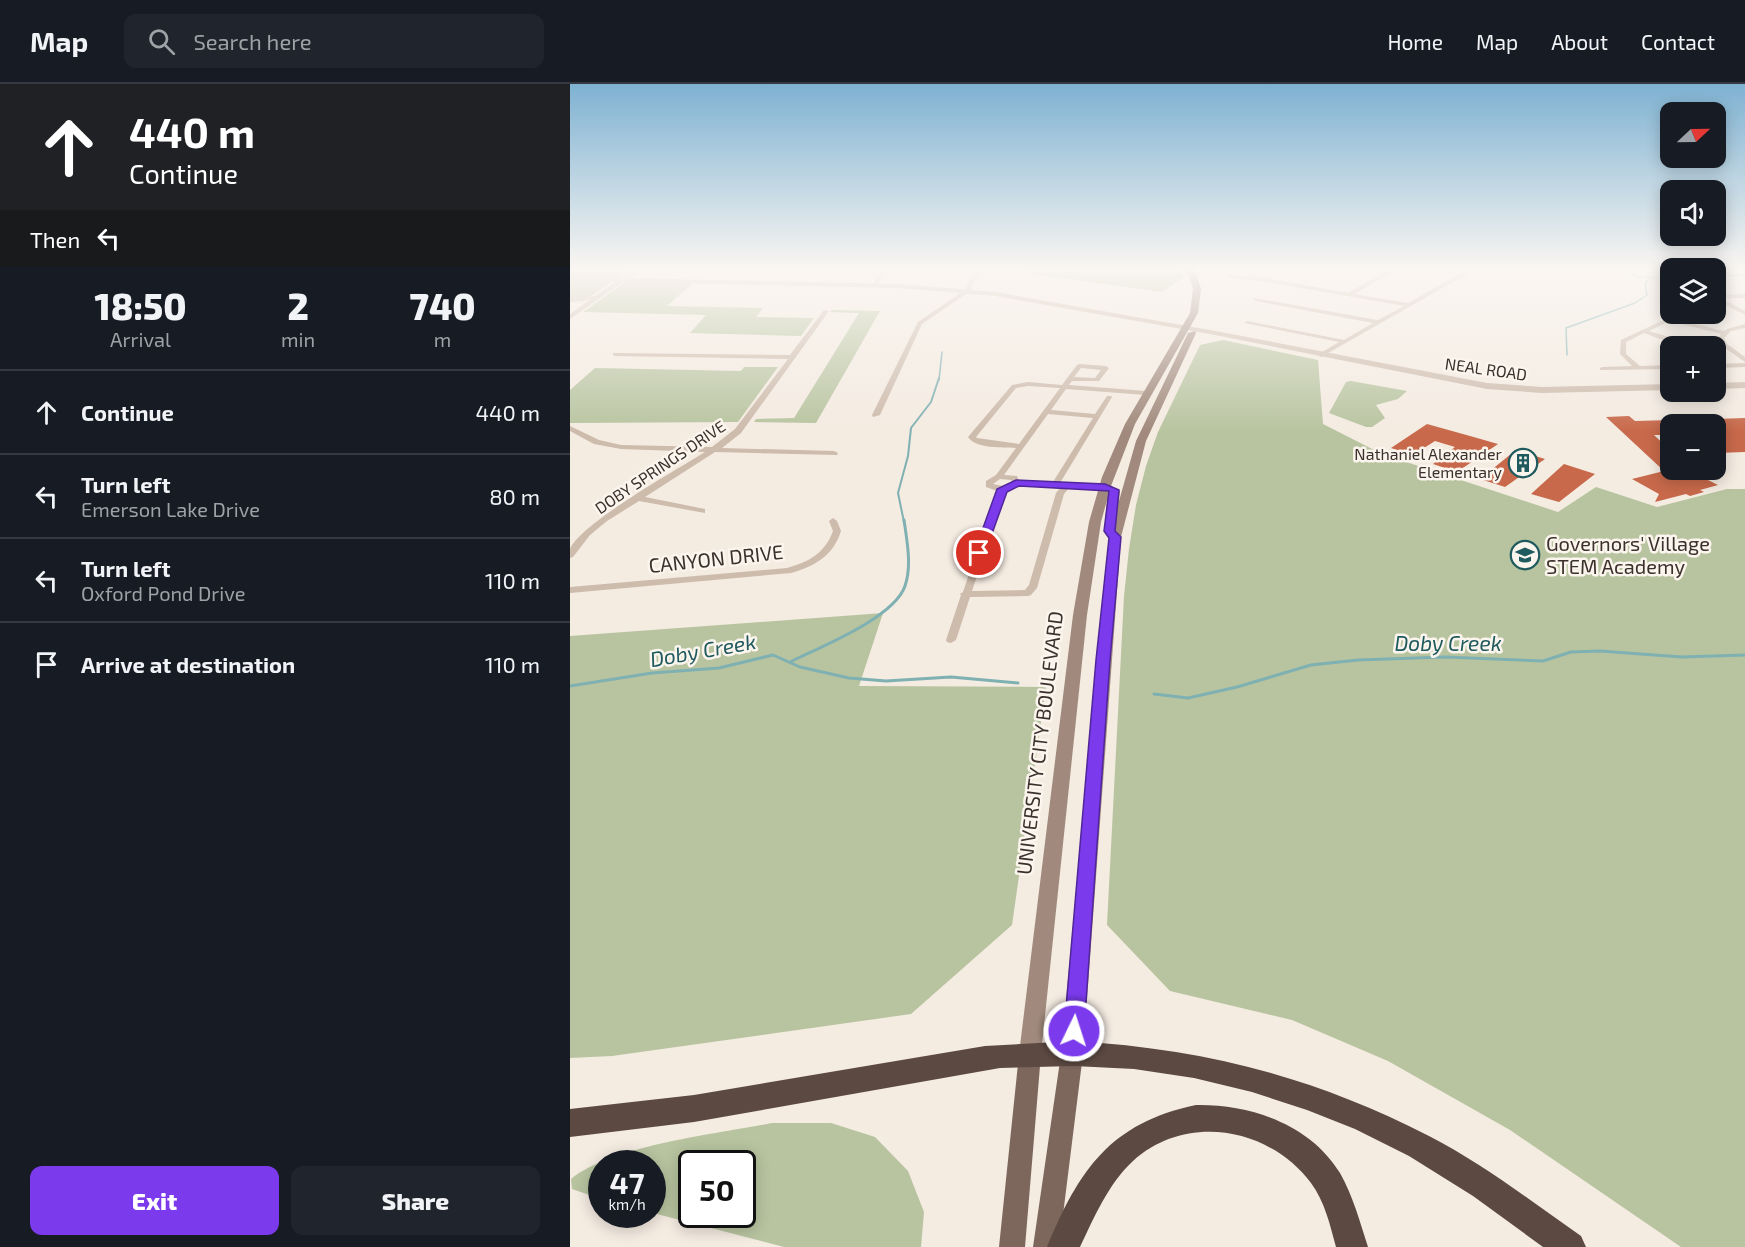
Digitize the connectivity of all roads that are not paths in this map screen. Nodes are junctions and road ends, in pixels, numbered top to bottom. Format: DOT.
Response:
graph roads {
  1 [pos="817,323"];
  2 [pos="920,323"];
  3 [pos="1164,323"];
  4 [pos="1191,323"];
  5 [pos="1192,323"];
  6 [pos="1248,323"];
  7 [pos="1376,323"];
  8 [pos="1660,323"];
  9 [pos="1689,324"];
  10 [pos="1745,326"];
  11 [pos="1190,328"];
  12 [pos="1643,331"];
  13 [pos="1724,333"];
  14 [pos="1660,336"];
  15 [pos="1342,342"];
  16 [pos="615,354"];
  17 [pos="1321,355"];
  18 [pos="792,357"];
  19 [pos="1745,360"];
  20 [pos="1745,365"];
  21 [pos="1726,366"];
  22 [pos="1660,367"];
  23 [pos="1638,368"];
  24 [pos="1602,369"];
  25 [pos="1070,379"];
  26 [pos="1745,385"];
  27 [pos="1726,386"];
  28 [pos="1064,387"];
  29 [pos="1660,387"];
  30 [pos="1146,393"];
  31 [pos="1109,397"];
  32 [pos="1046,412"];
  33 [pos="876,415"];
  34 [pos="1097,416"];
  35 [pos="570,428"];
  36 [pos="1021,446"];
  37 [pos="713,450"];
  38 [pos="834,453"];
  39 [pos="999,477"];
  40 [pos="1016,483"];
  41 [pos="1054,485"];
  42 [pos="1067,485"];
  43 [pos="1105,487"];
  44 [pos="1002,489"];
  45 [pos="638,498"];
  46 [pos="702,511"];
  47 [pos="832,521"];
  48 [pos="1115,537"];
  49 [pos="570,555"];
  50 [pos="570,590"];
  51 [pos="964,594"];
  52 [pos="951,640"];
  53 [pos="1030,1054"];
  54 [pos="1072,1054"];
  55 [pos="570,1123"];
  56 [pos="1012,1247"];
  57 [pos="1046,1247"];
  58 [pos="1063,1247"];
  59 [pos="1352,1247"];
  60 [pos="1570,1247"];
  1 -- 18 [label="street, DOBY SPRINGS DRIVE"];
  2 -- 33 [label="street"];
  3 -- 11 [label="street, NEAL ROAD"];
  4 -- 11 [label="main road, UNIVERSITY CITY BOULEVARD"];
  5 -- 11 [label="main road, UNIVERSITY CITY BOULEVARD"];
  6 -- 15 [label="street"];
  7 -- 15 [label="street"];
  8 -- 12 [label="street"];
  9 -- 13 [label="street"];
  10 -- 13 [label="street"];
  11 -- 17 [label="street, NEAL ROAD"];
  11 -- 30 [label="main road, UNIVERSITY CITY BOULEVARD"];
  11 -- 48 [label="main road, UNIVERSITY CITY BOULEVARD"];
  12 -- 14 [label="street"];
  12 -- 23 [label="street"];
  13 -- 19 [label="street"];
  15 -- 17 [label="street"];
  16 -- 18 [label="street"];
  17 -- 29 [label="street, NEAL ROAD"];
  18 -- 37 [label="street, DOBY SPRINGS DRIVE"];
  20 -- 21 [label="street"];
  22 -- 23 [label="street"];
  23 -- 24 [label="street"];
  25 -- 28 [label="street"];
  26 -- 27 [label="street"];
  28 -- 30 [label="street"];
  28 -- 32 [label="street"];
  28 -- 36 [label="street"];
  30 -- 43 [label="main road, UNIVERSITY CITY BOULEVARD"];
  31 -- 34 [label="street"];
  32 -- 34 [label="street"];
  32 -- 36 [label="street"];
  34 -- 41 [label="street"];
  35 -- 37 [label="street"];
  36 -- 39 [label="street"];
  37 -- 38 [label="street"];
  37 -- 45 [label="street, DOBY SPRINGS DRIVE"];
  39 -- 40 [label="street"];
  39 -- 44 [label="street"];
  40 -- 41 [label="street"];
  40 -- 44 [label="street"];
  41 -- 42 [label="street"];
  42 -- 43 [label="street"];
  42 -- 51 [label="street"];
  43 -- 48 [label="main road"];
  43 -- 53 [label="main road, UNIVERSITY CITY BOULEVARD"];
  44 -- 51 [label="street"];
  45 -- 46 [label="street"];
  45 -- 49 [label="street, DOBY SPRINGS DRIVE"];
  47 -- 50 [label="street, CANYON DRIVE"];
  48 -- 54 [label="main road, UNIVERSITY CITY BOULEVARD"];
  51 -- 52 [label="street"];
  53 -- 54 [label="highway"];
  53 -- 55 [label="highway"];
  53 -- 56 [label="main road, UNIVERSITY CITY BOULEVARD"];
  54 -- 57 [label="main road, UNIVERSITY CITY BOULEVARD"];
  54 -- 60 [label="highway"];
  58 -- 59 [label="highway"];
}
